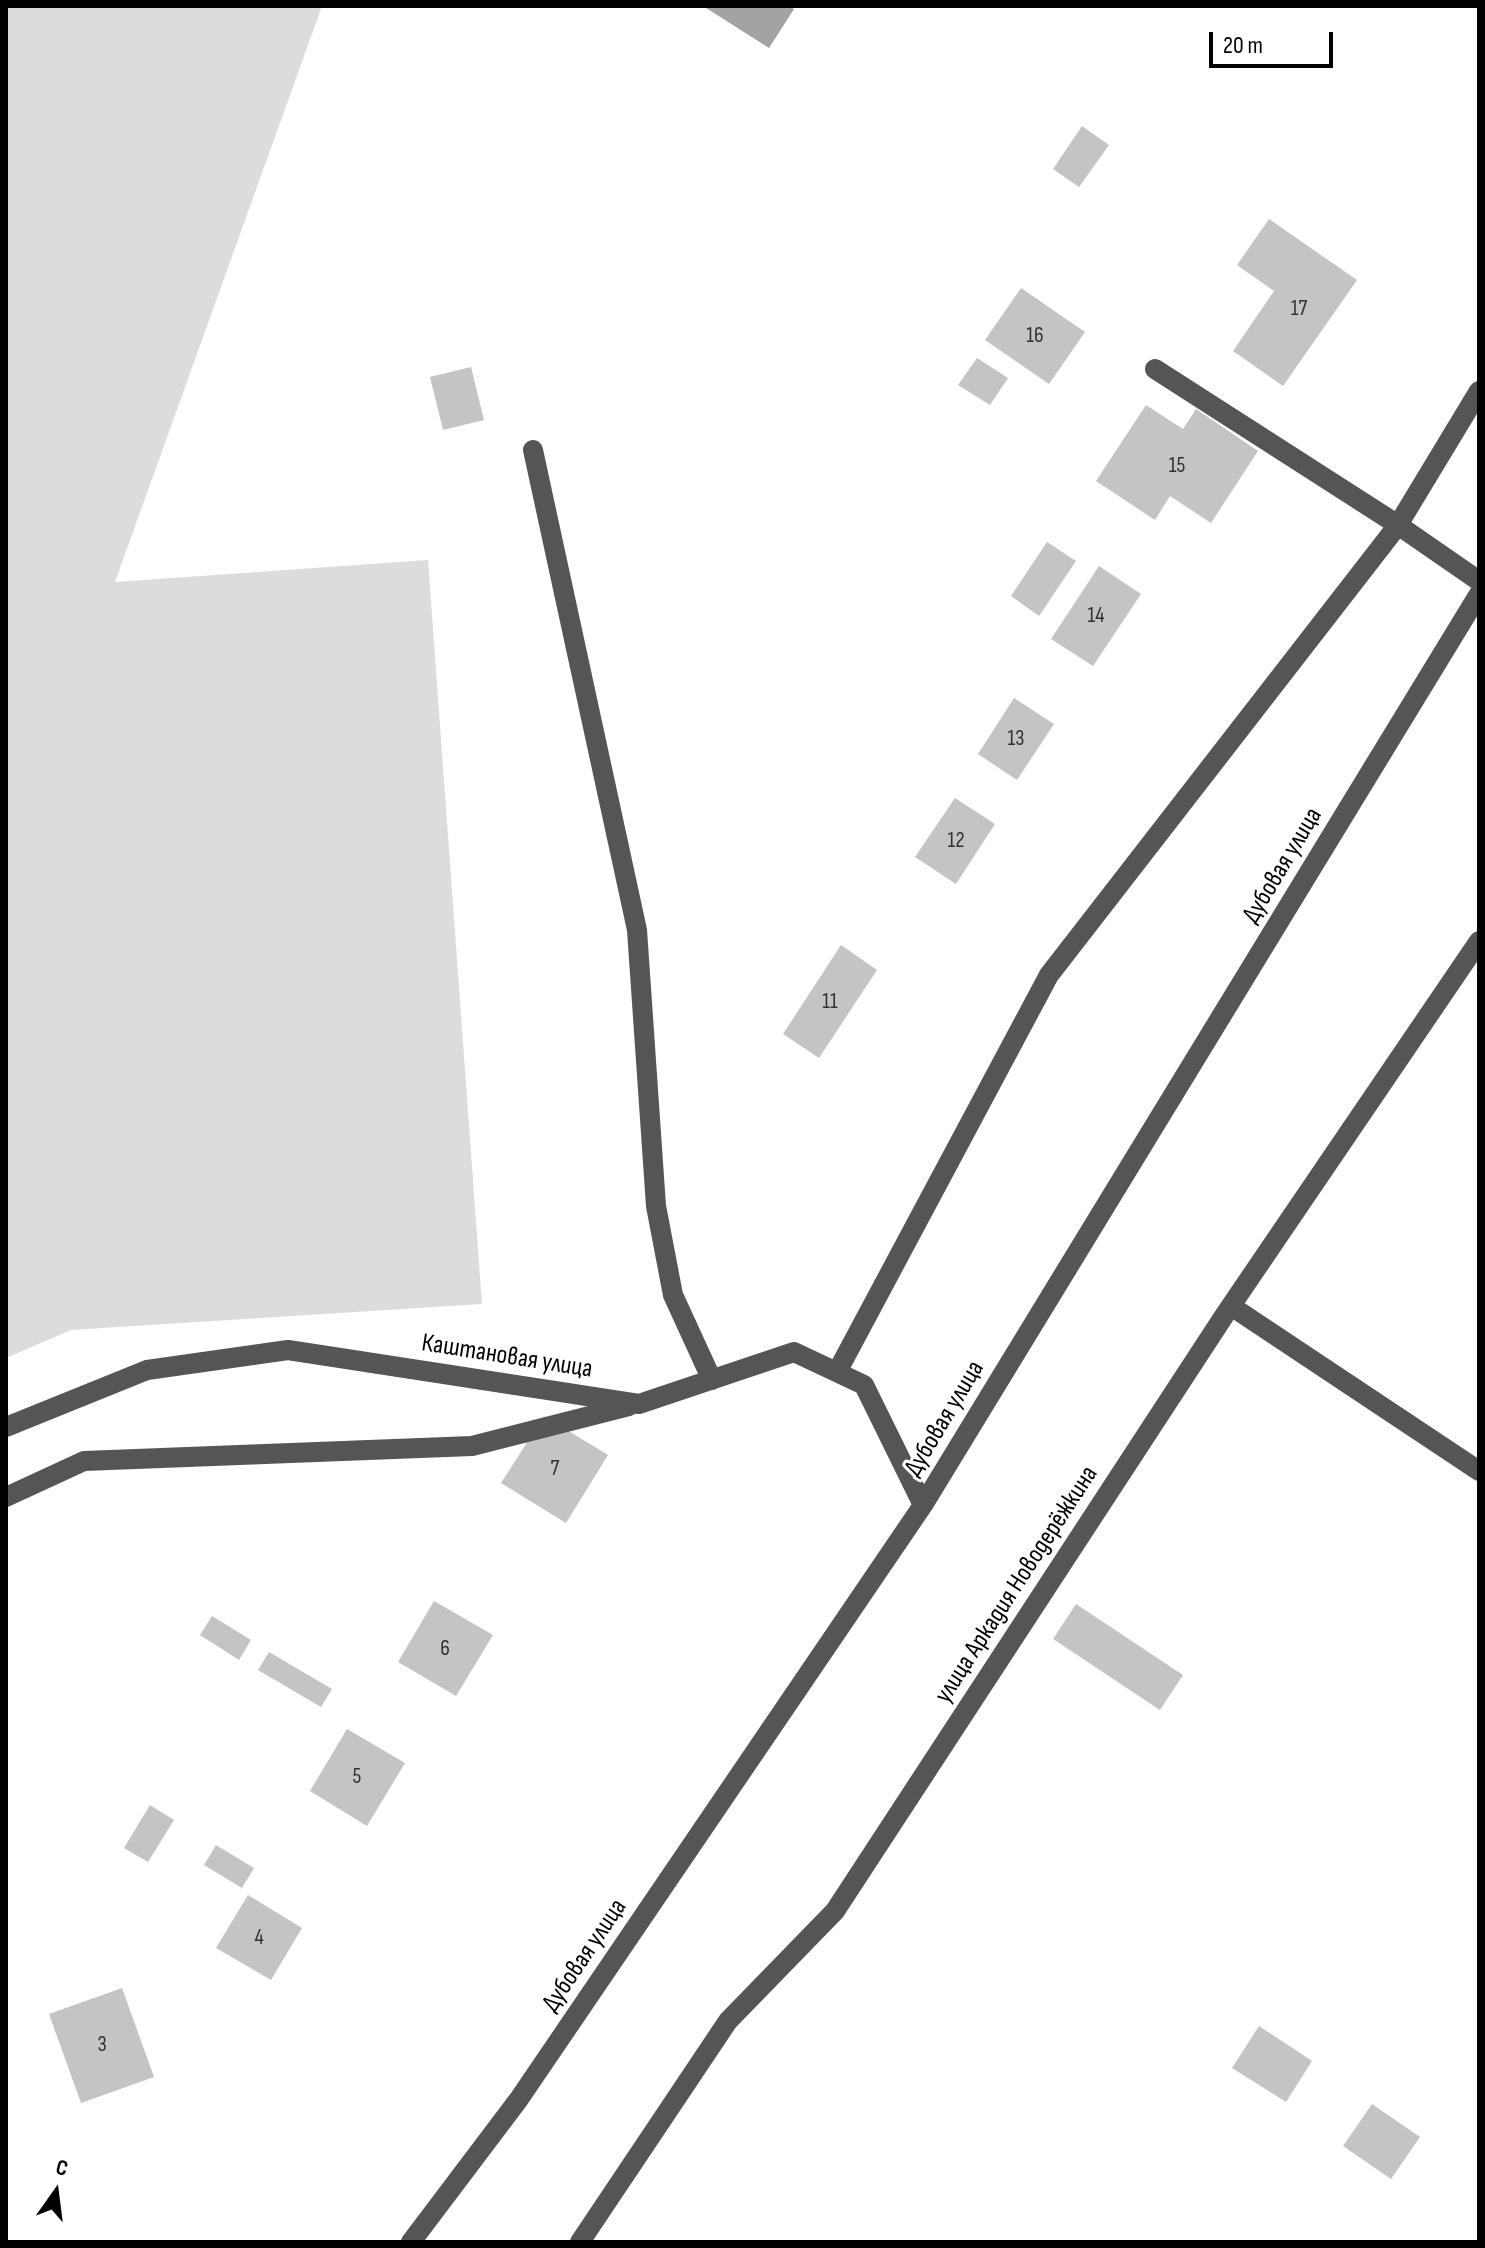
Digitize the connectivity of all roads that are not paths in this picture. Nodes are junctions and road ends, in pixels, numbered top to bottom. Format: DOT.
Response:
graph roads {
  1 [pos="1155,369"];
  2 [pos="1479,391"];
  3 [pos="533,450"];
  4 [pos="1398,525"];
  5 [pos="1479,581"];
  6 [pos="1479,594"];
  7 [pos="1479,941"];
  8 [pos="1231,1306"];
  9 [pos="837,1372"];
  10 [pos="712,1380"];
  11 [pos="639,1404"];
  12 [pos="6,1427"];
  13 [pos="1479,1471"];
  14 [pos="6,1497"];
  15 [pos="923,1505"];
  16 [pos="411,2242"];
  17 [pos="580,2242"];
  1 -- 4 [label="street"];
  2 -- 4 [label="street"];
  3 -- 10 [label="street"];
  4 -- 5 [label="street"];
  4 -- 9 [label="street"];
  6 -- 15 [label="street, Дубовая улица"];
  7 -- 8 [label="street, улица Аркадия Новодерёжкина"];
  8 -- 13 [label="street"];
  8 -- 17 [label="street, улица Аркадия Новодерёжкина"];
  9 -- 10 [label="street, Каштановая улица"];
  9 -- 15 [label="street, Каштановая улица"];
  10 -- 11 [label="street, Каштановая улица"];
  11 -- 12 [label="street, Каштановая улица"];
  11 -- 14 [label="street"];
  15 -- 16 [label="street, Дубовая улица"];
}
